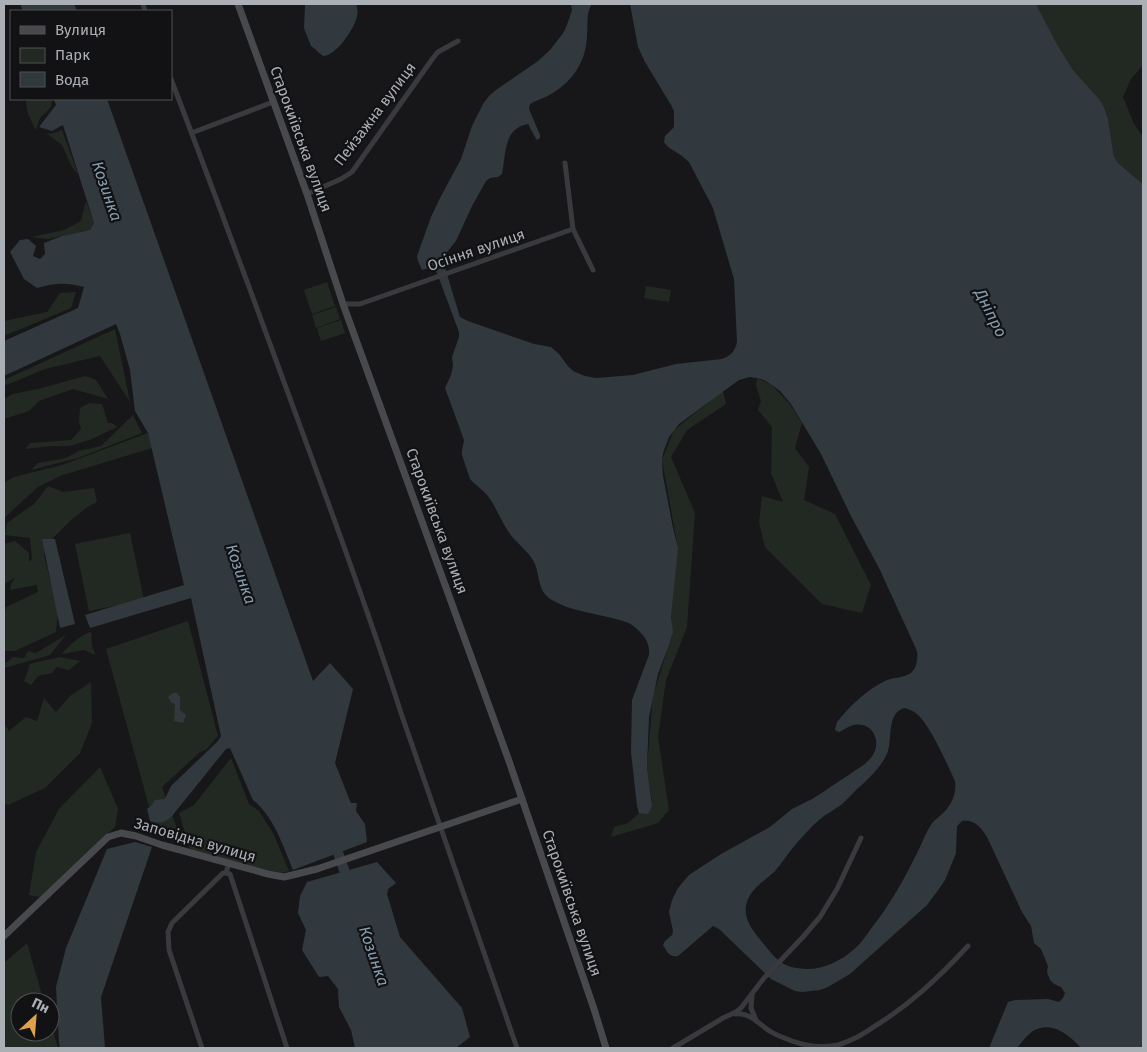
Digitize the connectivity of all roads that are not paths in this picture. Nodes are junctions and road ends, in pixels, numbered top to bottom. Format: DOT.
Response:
graph roads {
  1 [pos="238,4"];
  2 [pos="458,41"];
  3 [pos="172,82"];
  4 [pos="273,102"];
  5 [pos="194,132"];
  6 [pos="565,163"];
  7 [pos="307,194"];
  8 [pos="573,229"];
  9 [pos="593,270"];
  10 [pos="344,304"];
  11 [pos="522,799"];
  12 [pos="440,826"];
  13 [pos="861,838"];
  14 [pos="229,864"];
  15 [pos="226,873"];
  16 [pos="4,936"];
  17 [pos="968,946"];
  18 [pos="752,994"];
  19 [pos="723,1018"];
  20 [pos="757,1021"];
  21 [pos="202,1048"];
  22 [pos="287,1048"];
  23 [pos="517,1048"];
  24 [pos="606,1048"];
  25 [pos="673,1048"];
  1 -- 4 [label="street, Старокиївська вулиця"];
  2 -- 7 [label="street, Пейзажна вулиця"];
  3 -- 12 [label="street"];
  4 -- 5 [label="street"];
  4 -- 7 [label="street, Старокиївська вулиця"];
  6 -- 8 [label="street"];
  7 -- 10 [label="street, Старокиївська вулиця"];
  8 -- 9 [label="street"];
  8 -- 10 [label="street, Осіння вулиця"];
  10 -- 11 [label="street, Старокиївська вулиця"];
  11 -- 12 [label="street, Заповідна вулиця"];
  11 -- 24 [label="street, Старокиївська вулиця"];
  12 -- 14 [label="street, Заповідна вулиця"];
  12 -- 23 [label="street"];
  13 -- 18 [label="street"];
  14 -- 15 [label="street"];
  14 -- 16 [label="street, Заповідна вулиця"];
  15 -- 21 [label="street"];
  15 -- 22 [label="street"];
  17 -- 20 [label="street"];
  18 -- 19 [label="street"];
  18 -- 20 [label="street"];
  19 -- 20 [label="street"];
  19 -- 25 [label="street"];
}
